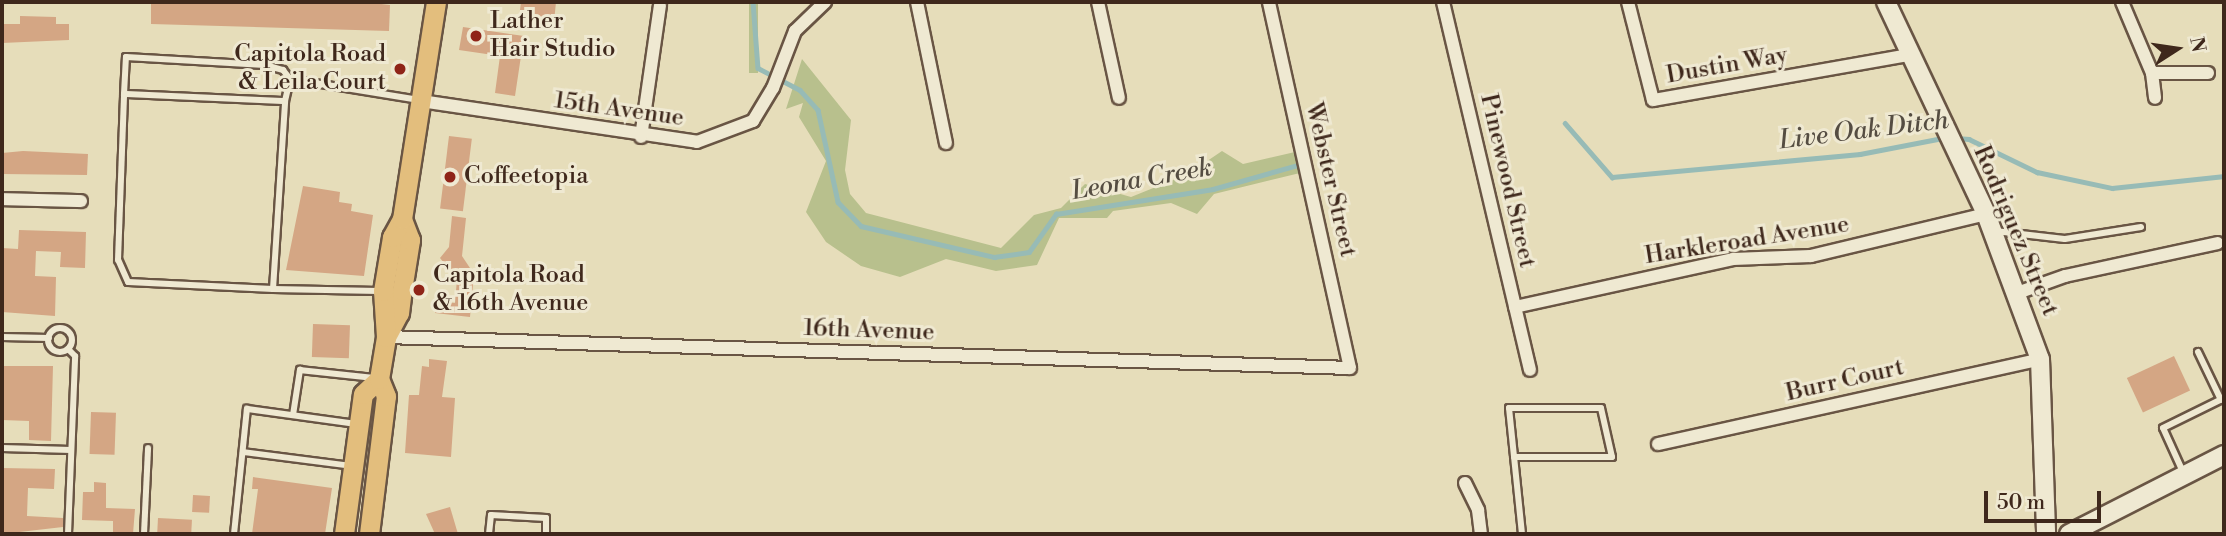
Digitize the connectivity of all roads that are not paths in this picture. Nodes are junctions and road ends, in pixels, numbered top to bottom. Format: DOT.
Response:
graph roads {
  1 [pos="436,2"];
  2 [pos="825,2"];
  3 [pos="917,2"];
  4 [pos="1098,2"];
  5 [pos="1269,2"];
  6 [pos="1443,2"];
  7 [pos="1628,2"];
  8 [pos="1886,2"];
  9 [pos="2122,2"];
  10 [pos="660,5"];
  11 [pos="1909,55"];
  12 [pos="2152,73"];
  13 [pos="2208,73"];
  14 [pos="290,79"];
  15 [pos="124,94"];
  16 [pos="1119,98"];
  17 [pos="2155,98"];
  18 [pos="421,101"];
  19 [pos="285,102"];
  20 [pos="641,137"];
  21 [pos="946,143"];
  22 [pos="2,199"];
  23 [pos="81,201"];
  24 [pos="1986,214"];
  25 [pos="402,219"];
  26 [pos="2141,227"];
  27 [pos="1994,231"];
  28 [pos="2217,243"];
  29 [pos="273,289"];
  30 [pos="383,291"];
  31 [pos="2020,292"];
  32 [pos="1515,307"];
  33 [pos="2,337"];
  34 [pos="386,337"];
  35 [pos="49,338"];
  36 [pos="68,349"];
  37 [pos="2198,352"];
  38 [pos="2040,359"];
  39 [pos="1350,368"];
  40 [pos="1530,370"];
  41 [pos="379,379"];
  42 [pos="2223,399"];
  43 [pos="293,415"];
  44 [pos="359,424"];
  45 [pos="1658,444"];
  46 [pos="148,447"];
  47 [pos="2,448"];
  48 [pos="71,450"];
  49 [pos="243,452"];
  50 [pos="2224,455"];
  51 [pos="1514,457"];
  52 [pos="354,466"];
  53 [pos="2184,474"];
  54 [pos="1465,483"];
  55 [pos="68,534"];
  56 [pos="144,534"];
  57 [pos="234,534"];
  58 [pos="344,534"];
  59 [pos="369,534"];
  60 [pos="489,534"];
  61 [pos="546,534"];
  62 [pos="1481,534"];
  63 [pos="1522,534"];
  64 [pos="2046,534"];
  65 [pos="2069,534"];
  1 -- 18 [label="main road"];
  2 -- 20 [label="street, 15th Avenue"];
  3 -- 21 [label="street"];
  4 -- 16 [label="street"];
  5 -- 39 [label="street, Webster Street"];
  6 -- 32 [label="street, Pinewood Street"];
  7 -- 11 [label="street, Dustin Way"];
  8 -- 11 [label="street, Rodriguez Street"];
  9 -- 12 [label="street"];
  10 -- 20 [label="street"];
  11 -- 24 [label="street, Rodriguez Street"];
  12 -- 13 [label="street"];
  12 -- 17 [label="street"];
  14 -- 15 [label="lane"];
  14 -- 18 [label="lane"];
  14 -- 19 [label="lane"];
  15 -- 19 [label="lane"];
  15 -- 29 [label="lane"];
  18 -- 20 [label="street, 15th Avenue"];
  18 -- 25 [label="main road"];
  19 -- 29 [label="lane"];
  22 -- 23 [label="street"];
  24 -- 27 [label="street, Rodriguez Street"];
  24 -- 32 [label="street, Harkleroad Avenue"];
  25 -- 30 [label="main road"];
  25 -- 34 [label="main road"];
  26 -- 27 [label="lane"];
  27 -- 31 [label="street, Rodriguez Street"];
  28 -- 31 [label="street"];
  29 -- 30 [label="lane"];
  30 -- 34 [label="main road"];
  31 -- 38 [label="street, Rodriguez Street"];
  32 -- 40 [label="street, Pinewood Street"];
  33 -- 35 [label="lane"];
  34 -- 39 [label="street, 16th Avenue"];
  34 -- 41 [label="main road"];
  35 -- 36 [label="lane"];
  35 -- 36 [label="lane"];
  36 -- 48 [label="lane"];
  37 -- 42 [label="lane"];
  38 -- 45 [label="street, Burr Court"];
  38 -- 64 [label="street, Rodriguez Street"];
  41 -- 43 [label="lane"];
  41 -- 44 [label="main road"];
  41 -- 59 [label="main road"];
  42 -- 53 [label="lane"];
  43 -- 44 [label="lane"];
  43 -- 49 [label="lane"];
  44 -- 52 [label="main road"];
  46 -- 56 [label="lane"];
  47 -- 48 [label="lane"];
  48 -- 55 [label="lane"];
  49 -- 52 [label="lane"];
  49 -- 57 [label="lane"];
  50 -- 53 [label="street"];
  51 -- 51 [label="lane"];
  51 -- 63 [label="lane"];
  52 -- 58 [label="main road"];
  53 -- 65 [label="street"];
  54 -- 62 [label="street"];
  60 -- 61 [label="lane"];
}
